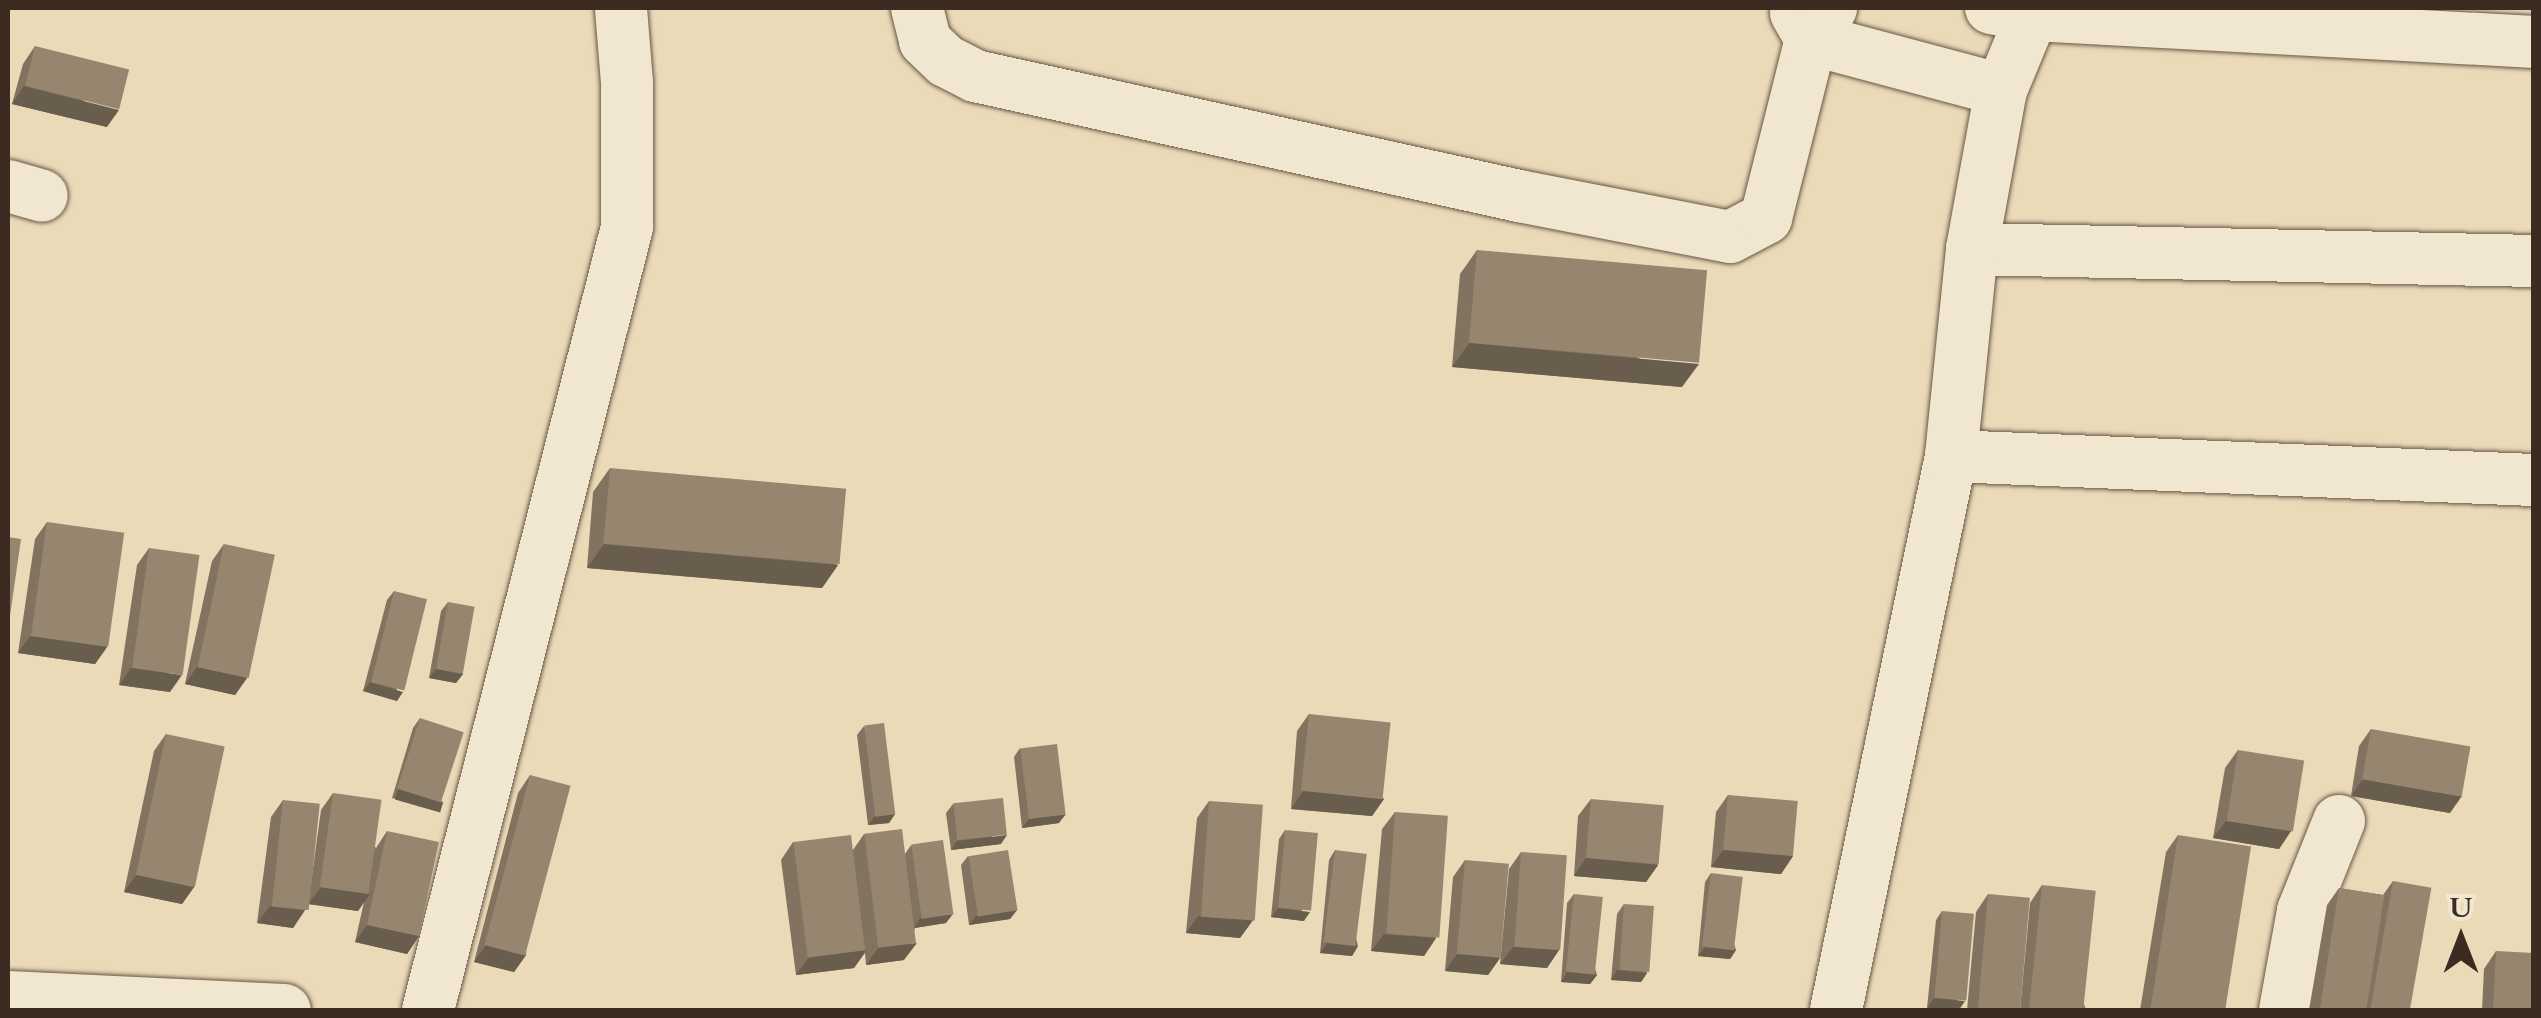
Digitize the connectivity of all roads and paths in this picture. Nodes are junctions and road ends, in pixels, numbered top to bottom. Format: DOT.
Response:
graph roads {
  1 [pos="620,8"];
  2 [pos="918,8"];
  3 [pos="2020,10"];
  4 [pos="1812,18"];
  5 [pos="2534,42"];
  6 [pos="2001,90"];
  7 [pos="1972,249"];
  8 [pos="2534,260"];
  9 [pos="1951,456"];
  10 [pos="2534,480"];
  11 [pos="2339,821"];
  12 [pos="8,997"];
  13 [pos="286,1010"];
  14 [pos="428,1010"];
  15 [pos="1836,1010"];
  16 [pos="2285,1010"];
  1 -- 14 [label="street"];
  2 -- 4 [label="street"];
  3 -- 5 [label="street"];
  3 -- 6 [label="street"];
  4 -- 6 [label="street"];
  6 -- 7 [label="street"];
  7 -- 8 [label="street"];
  7 -- 9 [label="street"];
  9 -- 10 [label="street"];
  9 -- 15 [label="street"];
  11 -- 16 [label="street"];
  12 -- 13 [label="street"];
}
